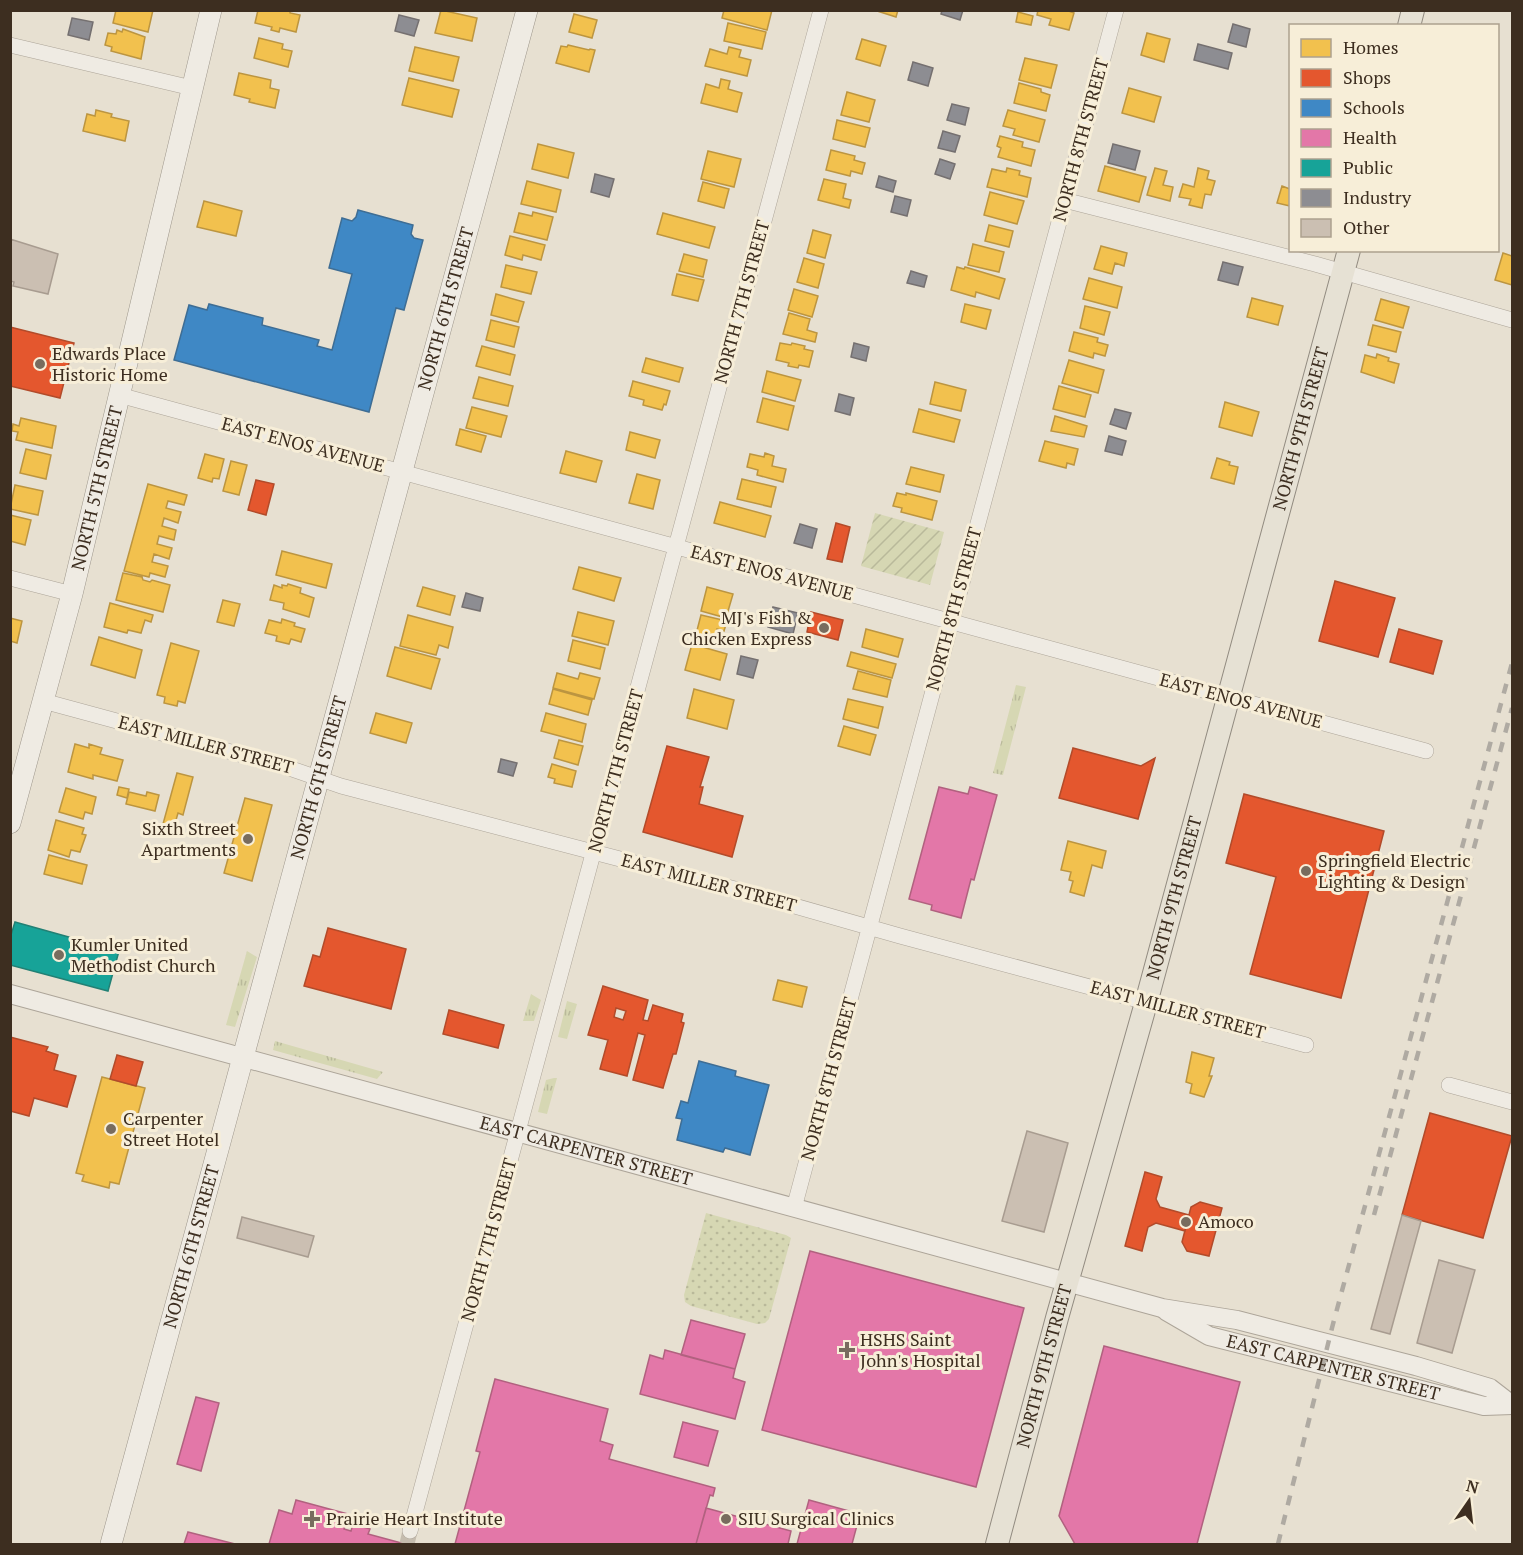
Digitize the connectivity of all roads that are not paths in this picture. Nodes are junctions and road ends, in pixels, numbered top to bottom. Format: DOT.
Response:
graph roads {
  1 [pos="211,10"];
  2 [pos="527,10"];
  3 [pos="821,10"];
  4 [pos="1116,10"];
  5 [pos="10,45"];
  6 [pos="192,88"];
  7 [pos="1064,200"];
  8 [pos="1348,252"];
  9 [pos="1343,272"];
  10 [pos="1512,320"];
  11 [pos="119,394"];
  12 [pos="402,472"];
  13 [pos="676,547"];
  14 [pos="10,578"];
  15 [pos="72,594"];
  16 [pos="951,621"];
  17 [pos="1228,698"];
  18 [pos="43,701"];
  19 [pos="1425,751"];
  20 [pos="319,777"];
  21 [pos="10,823"];
  22 [pos="594,852"];
  23 [pos="869,927"];
  24 [pos="10,994"];
  25 [pos="1146,1003"];
  26 [pos="1306,1045"];
  27 [pos="243,1057"];
  28 [pos="1449,1085"];
  29 [pos="1512,1102"];
  30 [pos="518,1132"];
  31 [pos="794,1208"];
  32 [pos="1067,1282"];
  33 [pos="1512,1405"];
  34 [pos="410,1531"];
  35 [pos="111,1545"];
  36 [pos="997,1545"];
  1 -- 6 [label="main road, NORTH 5TH STREET"];
  2 -- 12 [label="main road, NORTH 6TH STREET"];
  3 -- 13 [label="street, NORTH 7TH STREET"];
  4 -- 7 [label="street, NORTH 8TH STREET"];
  5 -- 6 [label="street"];
  6 -- 11 [label="main road, NORTH 5TH STREET"];
  7 -- 9 [label="street"];
  7 -- 16 [label="street, NORTH 8TH STREET"];
  8 -- 9 [label="main road, NORTH 9TH STREET"];
  9 -- 10 [label="street"];
  9 -- 17 [label="main road, NORTH 9TH STREET"];
  11 -- 12 [label="street, EAST ENOS AVENUE"];
  11 -- 15 [label="main road, NORTH 5TH STREET"];
  12 -- 13 [label="street, EAST ENOS AVENUE"];
  12 -- 20 [label="main road, NORTH 6TH STREET"];
  13 -- 16 [label="street, EAST ENOS AVENUE"];
  13 -- 22 [label="street, NORTH 7TH STREET"];
  14 -- 15 [label="street"];
  15 -- 18 [label="main road, NORTH 5TH STREET"];
  16 -- 17 [label="street, EAST ENOS AVENUE"];
  16 -- 23 [label="street, NORTH 8TH STREET"];
  17 -- 19 [label="street, EAST ENOS AVENUE"];
  17 -- 25 [label="main road, NORTH 9TH STREET"];
  18 -- 20 [label="street, EAST MILLER STREET"];
  18 -- 21 [label="main road, NORTH 5TH STREET"];
  20 -- 22 [label="street, EAST MILLER STREET"];
  20 -- 27 [label="main road, NORTH 6TH STREET"];
  22 -- 23 [label="street, EAST MILLER STREET"];
  22 -- 30 [label="street, NORTH 7TH STREET"];
  23 -- 25 [label="street, EAST MILLER STREET"];
  23 -- 31 [label="street, NORTH 8TH STREET"];
  24 -- 27 [label="street, EAST CARPENTER STREET"];
  25 -- 26 [label="street, EAST MILLER STREET"];
  25 -- 32 [label="main road, NORTH 9TH STREET"];
  27 -- 30 [label="street, EAST CARPENTER STREET"];
  27 -- 35 [label="main road, NORTH 6TH STREET"];
  28 -- 29 [label="street"];
  30 -- 31 [label="street, EAST CARPENTER STREET"];
  30 -- 34 [label="street, NORTH 7TH STREET"];
  31 -- 32 [label="street, EAST CARPENTER STREET"];
  32 -- 33 [label="street, EAST CARPENTER STREET"];
  32 -- 36 [label="main road, NORTH 9TH STREET"];
}
